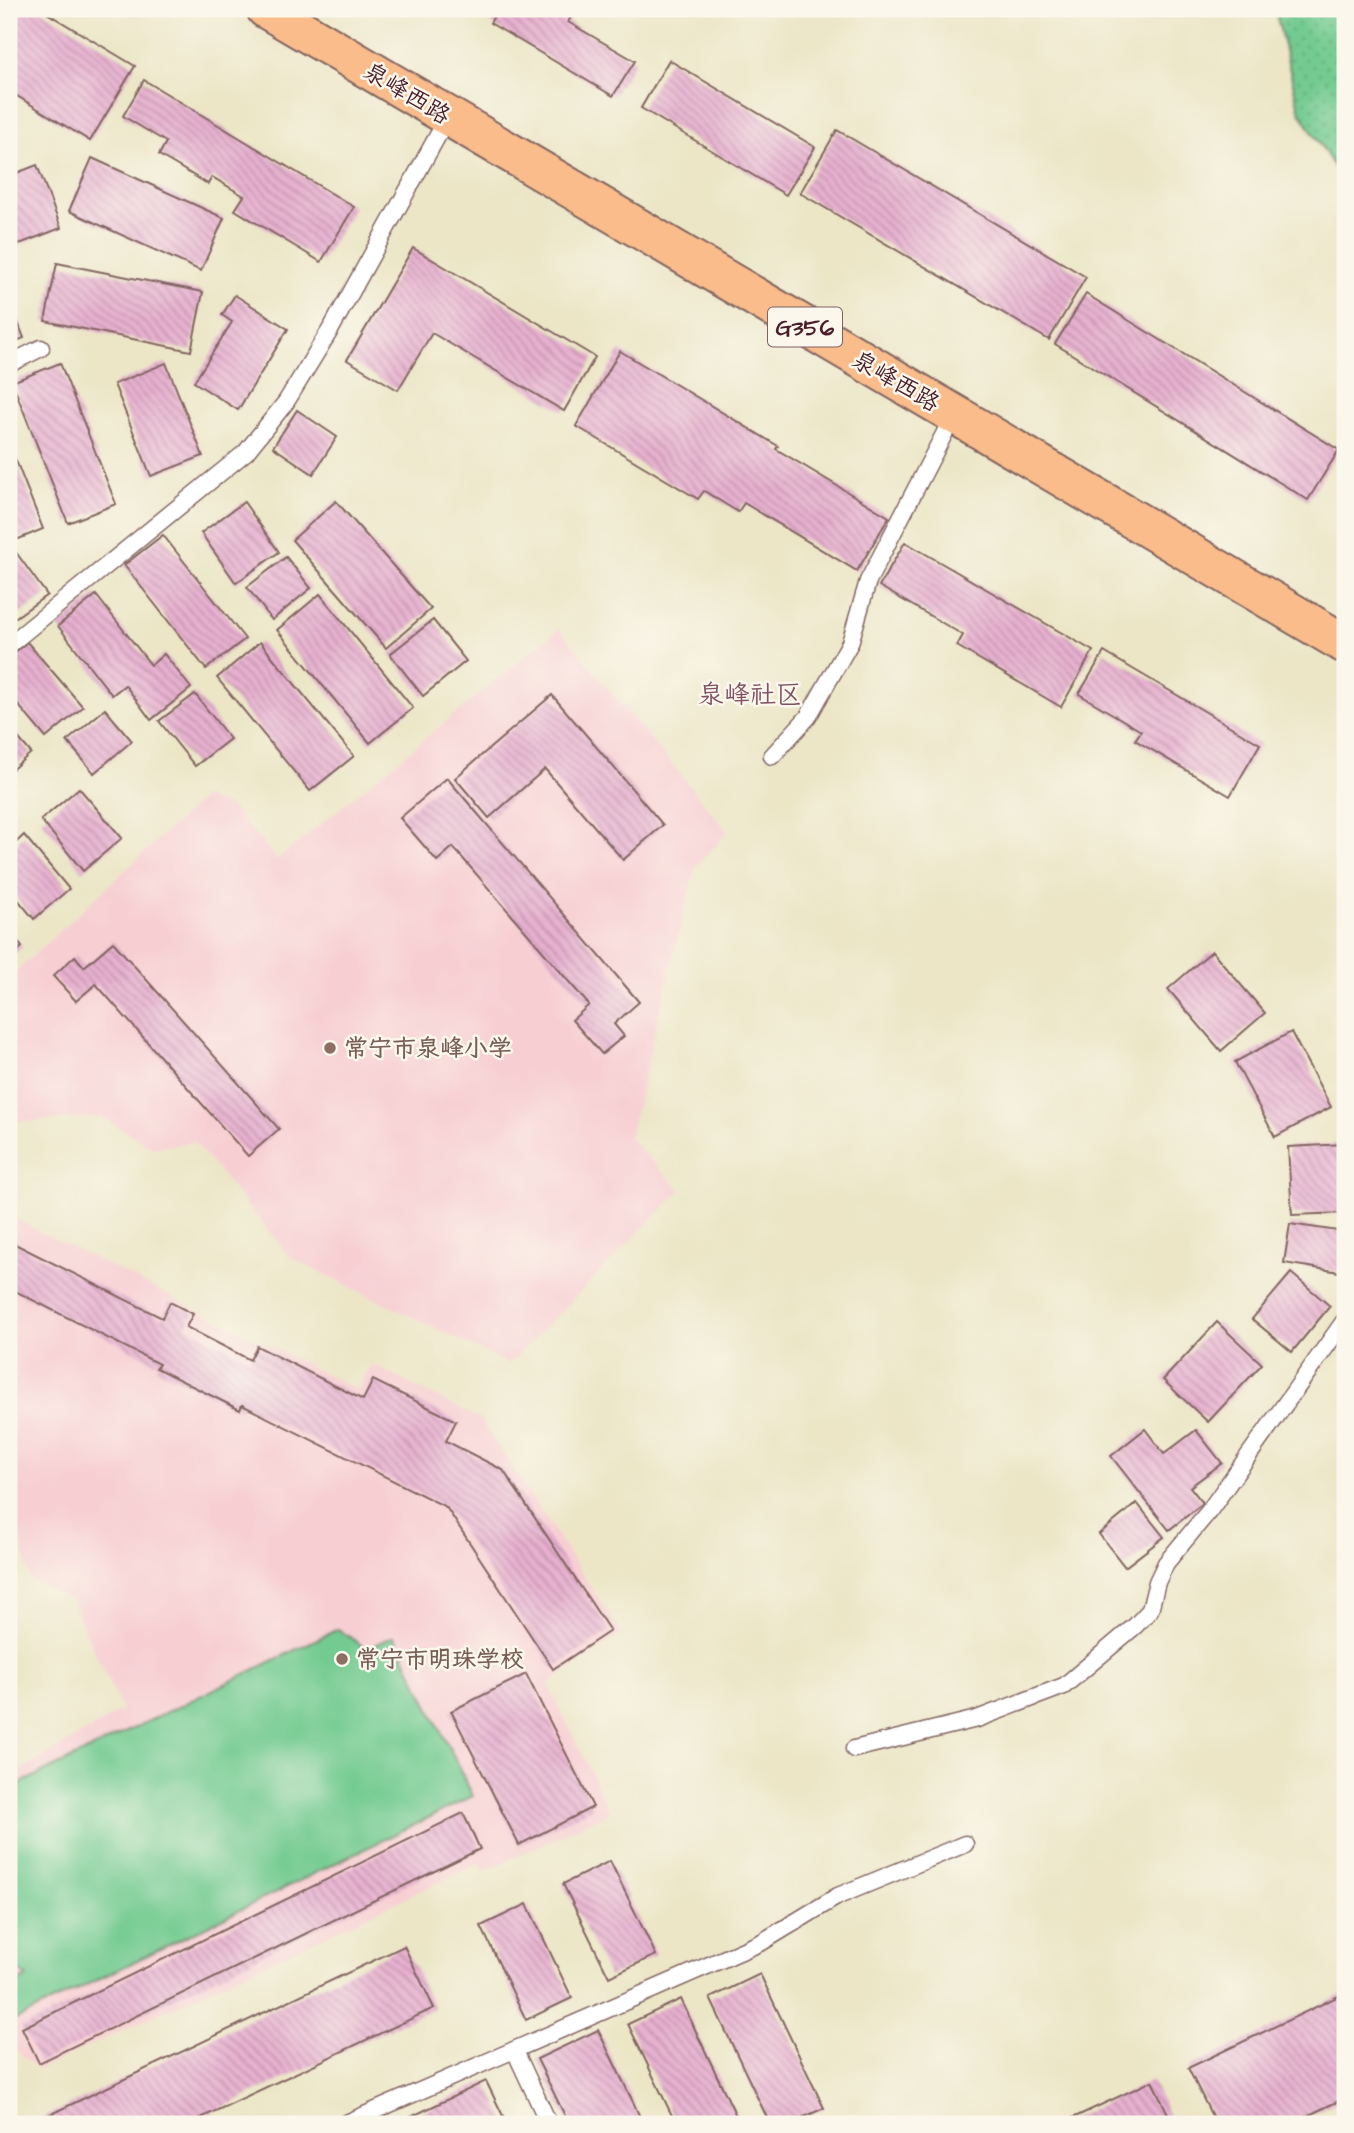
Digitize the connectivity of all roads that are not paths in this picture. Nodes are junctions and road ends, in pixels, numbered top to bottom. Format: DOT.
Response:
graph roads {
  1 [pos="266,9"];
  2 [pos="447,117"];
  3 [pos="41,348"];
  4 [pos="9,364"];
  5 [pos="954,415"];
  6 [pos="9,645"];
  7 [pos="1345,645"];
  8 [pos="772,756"];
  9 [pos="1345,1320"];
  10 [pos="854,1749"];
  11 [pos="965,1844"];
  12 [pos="515,2051"];
  13 [pos="344,2124"];
  14 [pos="549,2124"];
  1 -- 2 [label="highway, 泉峰西路 / G356"];
  2 -- 5 [label="highway, 泉峰西路 / G356"];
  2 -- 6 [label="lane"];
  3 -- 4 [label="lane"];
  5 -- 7 [label="highway, 泉峰西路 / G356"];
  5 -- 8 [label="lane"];
  9 -- 10 [label="lane"];
  11 -- 12 [label="lane"];
  12 -- 13 [label="lane"];
  12 -- 14 [label="lane"];
}
